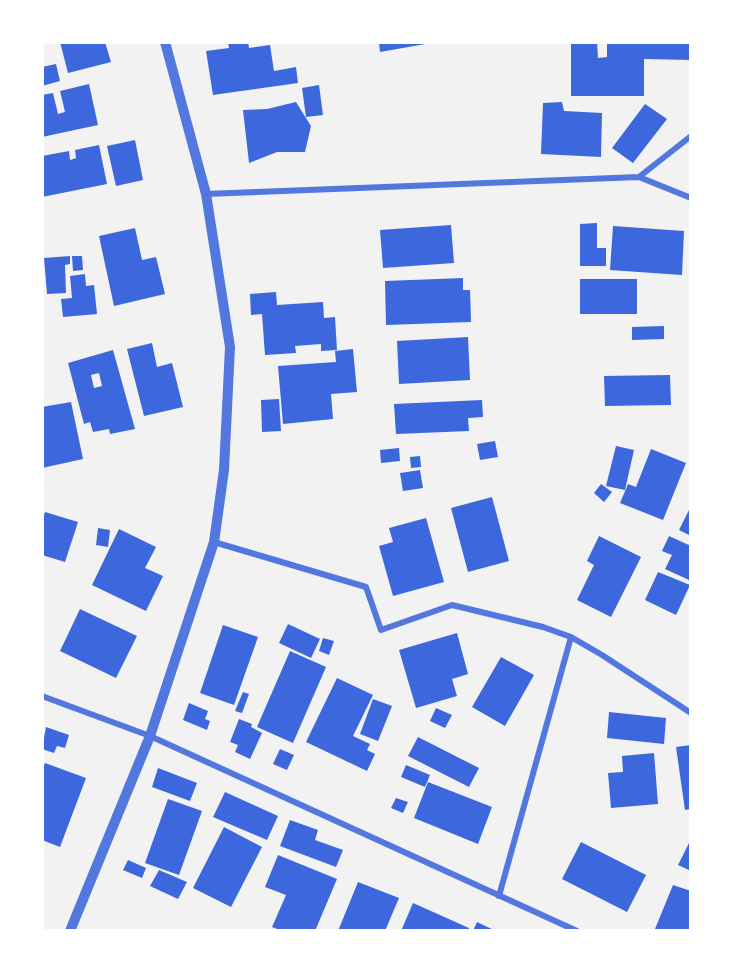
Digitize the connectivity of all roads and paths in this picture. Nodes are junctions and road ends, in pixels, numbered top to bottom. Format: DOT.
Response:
graph roads {
  1 [pos="165,42"];
  2 [pos="691,136"];
  3 [pos="639,177"];
  4 [pos="206,194"];
  5 [pos="691,198"];
  6 [pos="214,542"];
  7 [pos="571,637"];
  8 [pos="42,696"];
  9 [pos="691,713"];
  10 [pos="150,736"];
  11 [pos="499,896"];
  12 [pos="69,931"];
  13 [pos="577,931"];
  1 -- 4 [label="street"];
  2 -- 3 [label="street"];
  3 -- 4 [label="street"];
  3 -- 5 [label="street"];
  4 -- 6 [label="street"];
  6 -- 7 [label="street"];
  6 -- 10 [label="street"];
  7 -- 9 [label="street"];
  7 -- 11 [label="street"];
  8 -- 10 [label="street"];
  10 -- 11 [label="street"];
  10 -- 12 [label="street"];
  11 -- 13 [label="street"];
}
